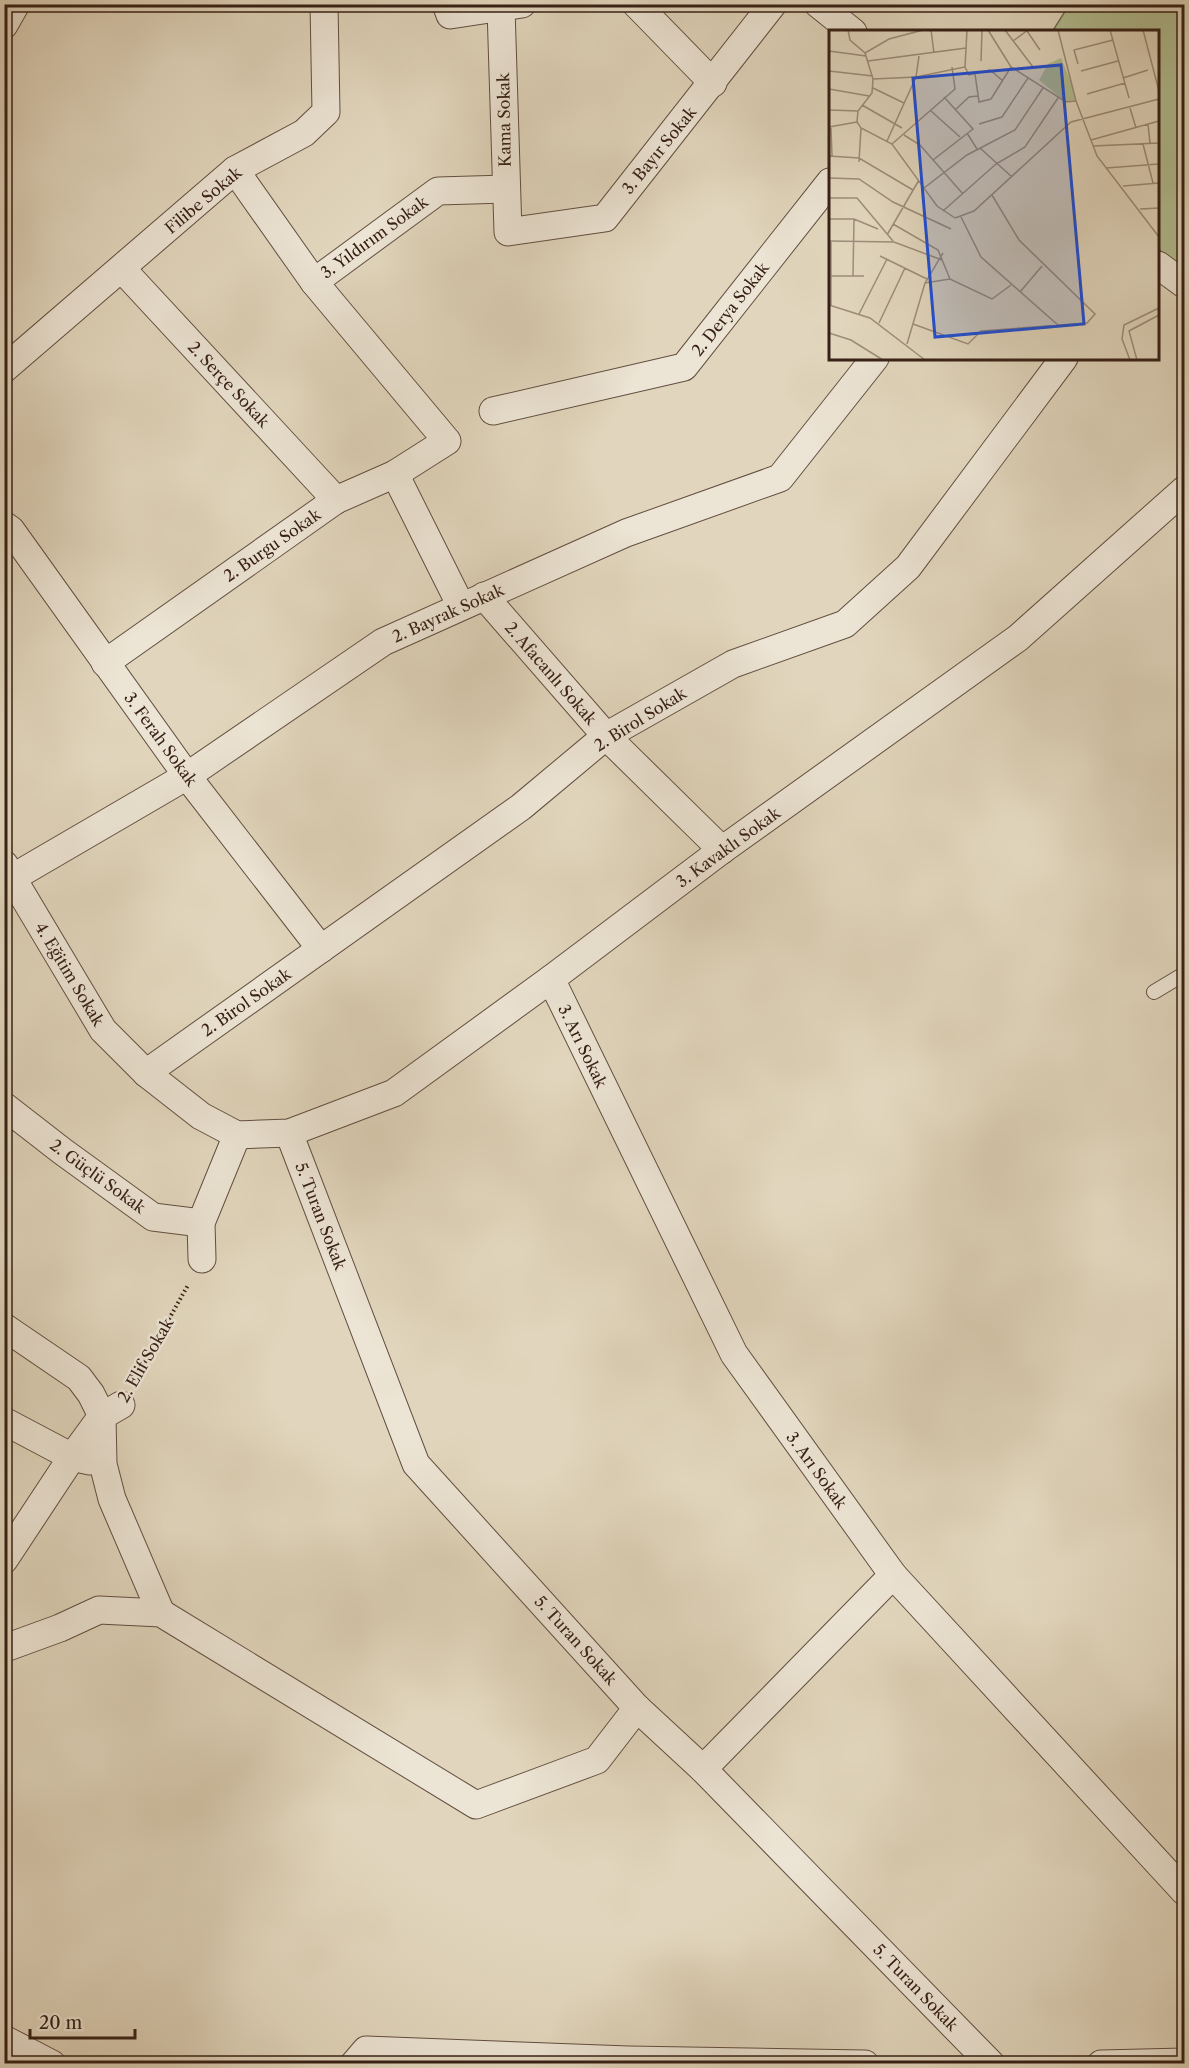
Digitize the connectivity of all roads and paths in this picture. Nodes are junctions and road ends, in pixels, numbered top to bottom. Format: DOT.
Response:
graph roads {
  1 [pos="16,4"];
  2 [pos="324,4"];
  3 [pos="636,4"];
  4 [pos="773,4"];
  5 [pos="818,4"];
  6 [pos="511,6"];
  7 [pos="448,10"];
  8 [pos="4,25"];
  9 [pos="850,30"];
  10 [pos="713,83"];
  11 [pos="235,170"];
  12 [pos="829,185"];
  13 [pos="506,189"];
  14 [pos="508,232"];
  15 [pos="1159,266"];
  16 [pos="122,269"];
  17 [pos="314,282"];
  18 [pos="1185,284"];
  19 [pos="873,360"];
  20 [pos="1063,360"];
  21 [pos="4,369"];
  22 [pos="493,411"];
  23 [pos="447,441"];
  24 [pos="396,474"];
  25 [pos="1185,490"];
  26 [pos="336,500"];
  27 [pos="4,525"];
  28 [pos="473,601"];
  29 [pos="105,663"];
  30 [pos="606,736"];
  31 [pos="187,776"];
  32 [pos="722,850"];
  33 [pos="8,871"];
  34 [pos="321,949"];
  35 [pos="1185,974"];
  36 [pos="551,979"];
  37 [pos="1154,992"];
  38 [pos="146,1073"];
  39 [pos="4,1106"];
  40 [pos="289,1133"];
  41 [pos="237,1135"];
  42 [pos="201,1223"];
  43 [pos="202,1259"];
  44 [pos="4,1327"];
  45 [pos="112,1411"];
  46 [pos="4,1420"];
  47 [pos="72,1457"];
  48 [pos="103,1464"];
  49 [pos="4,1560"];
  50 [pos="893,1575"];
  51 [pos="161,1613"];
  52 [pos="4,1645"];
  53 [pos="637,1708"];
  54 [pos="703,1769"];
  55 [pos="1185,1891"];
  56 [pos="4,2038"];
  57 [pos="1185,2062"];
  58 [pos="52,2064"];
  59 [pos="354,2064"];
  60 [pos="865,2064"];
  61 [pos="991,2064"];
  62 [pos="1101,2064"];
  1 -- 8 [label="street"];
  2 -- 11 [label="street, Filibe Sokak"];
  3 -- 10 [label="street"];
  4 -- 10 [label="street, 3. Bayır Sokak"];
  5 -- 9 [label="street"];
  6 -- 7 [label="street, Kama Sokak"];
  6 -- 13 [label="street, Kama Sokak"];
  10 -- 14 [label="street, 3. Bayır Sokak"];
  11 -- 16 [label="street, Filibe Sokak"];
  11 -- 17 [label="street, 3. Yıldırım Sokak"];
  12 -- 22 [label="street, 2. Derya Sokak"];
  13 -- 14 [label="street, Kama Sokak"];
  13 -- 17 [label="street, 3. Yıldırım Sokak"];
  15 -- 18 [label="street"];
  16 -- 21 [label="street, Filibe Sokak"];
  16 -- 26 [label="street, 2. Serçe Sokak"];
  17 -- 23 [label="street, 3. Yıldırım Sokak"];
  19 -- 28 [label="street, 2. Bayrak Sokak"];
  20 -- 30 [label="street, 2. Birol Sokak"];
  23 -- 24 [label="street, 2. Burgu Sokak"];
  24 -- 26 [label="street, 2. Burgu Sokak"];
  24 -- 28 [label="street, 2. Afacanlı Sokak"];
  25 -- 32 [label="street, 3. Kavaklı Sokak"];
  26 -- 29 [label="street, 2. Burgu Sokak"];
  27 -- 29 [label="street, 3. Ferah Sokak"];
  28 -- 30 [label="street, 2. Afacanlı Sokak"];
  28 -- 31 [label="street, 2. Bayrak Sokak"];
  29 -- 31 [label="street, 3. Ferah Sokak"];
  30 -- 32 [label="street, 2. Afacanlı Sokak"];
  30 -- 34 [label="street, 2. Birol Sokak"];
  31 -- 33 [label="street, 2. Bayrak Sokak"];
  31 -- 34 [label="street, 3. Ferah Sokak"];
  32 -- 36 [label="street, 3. Kavaklı Sokak"];
  33 -- 38 [label="street, 4. Eğitim Sokak"];
  34 -- 38 [label="street, 2. Birol Sokak"];
  35 -- 37 [label="lane"];
  36 -- 40 [label="street, 3. Kavaklı Sokak"];
  36 -- 50 [label="street, 3. Arı Sokak"];
  38 -- 41 [label="street, 4. Eğitim Sokak"];
  39 -- 42 [label="street, 2. Güçlü Sokak"];
  40 -- 41 [label="street, 3. Kavaklı Sokak"];
  40 -- 53 [label="street, 5. Turan Sokak"];
  41 -- 42 [label="street"];
  42 -- 43 [label="street"];
  43 -- 45 [label="path, 2. Elif Sokak"];
  44 -- 45 [label="street"];
  45 -- 47 [label="street, 2. Elif Sokak"];
  45 -- 48 [label="street"];
  46 -- 47 [label="street"];
  47 -- 48 [label="street"];
  47 -- 49 [label="street, 2. Elif Sokak"];
  48 -- 51 [label="street"];
  50 -- 54 [label="street"];
  50 -- 55 [label="street, 3. Arı Sokak"];
  51 -- 52 [label="street"];
  51 -- 53 [label="street"];
  53 -- 54 [label="street, 5. Turan Sokak"];
  54 -- 61 [label="street, 5. Turan Sokak"];
  56 -- 58 [label="street"];
  57 -- 62 [label="street"];
  59 -- 60 [label="street"];
}
